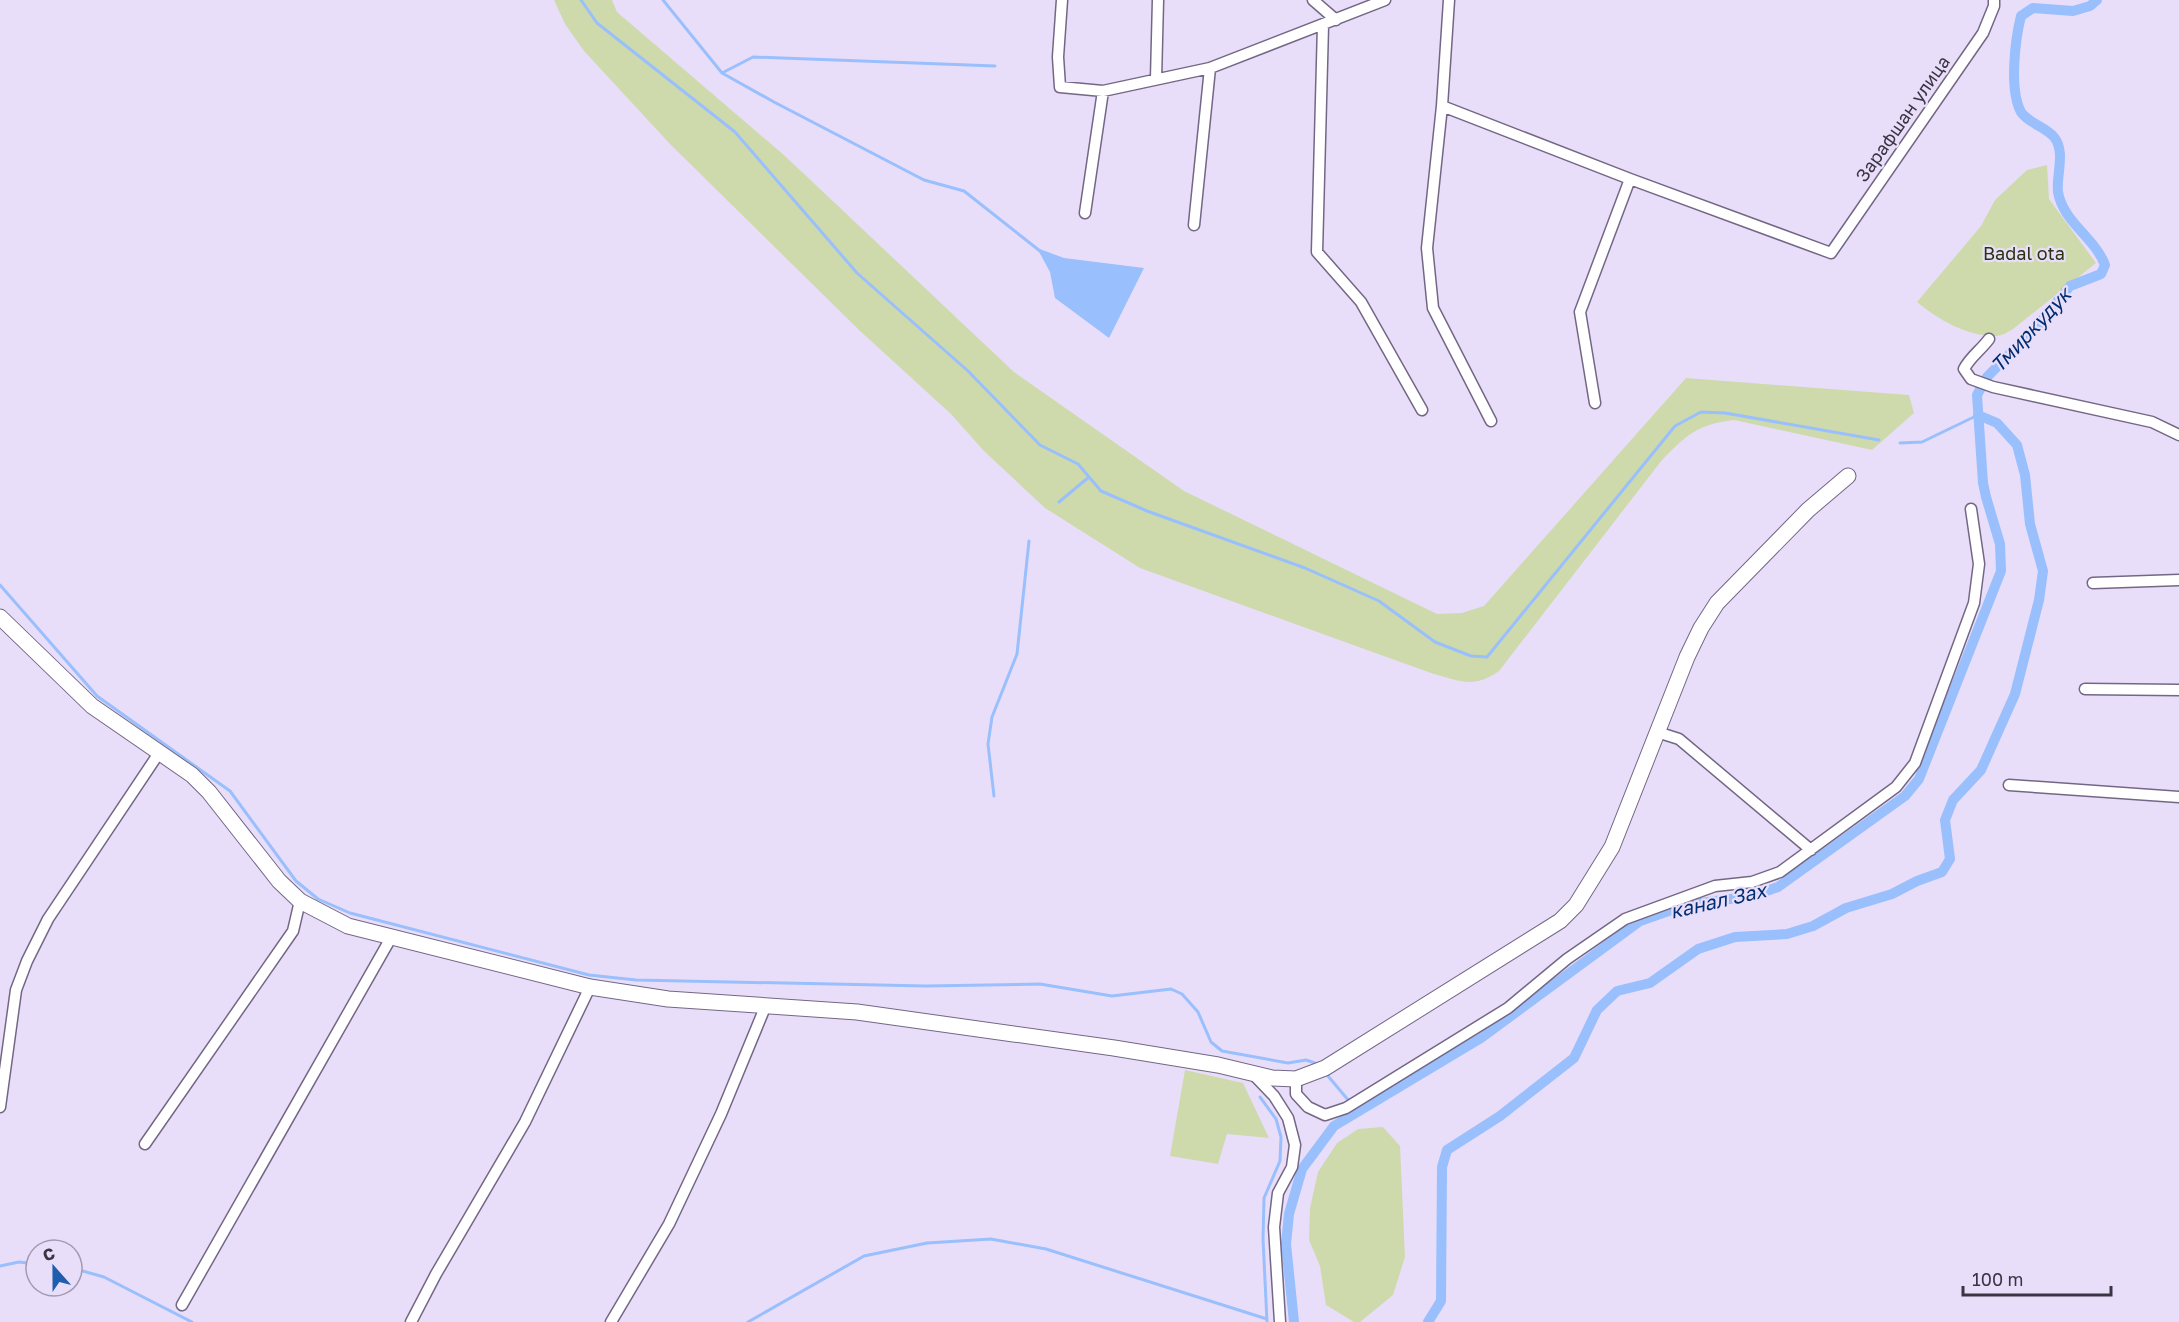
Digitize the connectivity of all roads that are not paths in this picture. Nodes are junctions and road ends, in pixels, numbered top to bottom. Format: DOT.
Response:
graph roads {
  1 [pos="1062,0"];
  2 [pos="1158,0"];
  3 [pos="1313,0"];
  4 [pos="1385,0"];
  5 [pos="1449,0"];
  6 [pos="1994,0"];
  7 [pos="1336,20"];
  8 [pos="1323,25"];
  9 [pos="1210,68"];
  10 [pos="1156,79"];
  11 [pos="1102,91"];
  12 [pos="1442,106"];
  13 [pos="1629,179"];
  14 [pos="1085,213"];
  15 [pos="1194,225"];
  16 [pos="1989,339"];
  17 [pos="1595,403"];
  18 [pos="1422,410"];
  19 [pos="1491,421"];
  20 [pos="2179,435"];
  21 [pos="1848,476"];
  22 [pos="1971,509"];
  23 [pos="2179,580"];
  24 [pos="2093,582"];
  25 [pos="0,617"];
  26 [pos="2085,689"];
  27 [pos="2179,690"];
  28 [pos="1657,732"];
  29 [pos="159,753"];
  30 [pos="2009,785"];
  31 [pos="2179,797"];
  32 [pos="1811,849"];
  33 [pos="300,901"];
  34 [pos="392,936"];
  35 [pos="590,987"];
  36 [pos="766,1005"];
  37 [pos="1251,1073"];
  38 [pos="1296,1087"];
  39 [pos="1274,1096"];
  40 [pos="0,1107"];
  41 [pos="145,1144"];
  42 [pos="182,1305"];
  43 [pos="411,1322"];
  44 [pos="611,1322"];
  45 [pos="1280,1322"];
  1 -- 11 [label="street"];
  2 -- 10 [label="street"];
  3 -- 7 [label="street"];
  4 -- 7 [label="street"];
  5 -- 12 [label="street"];
  6 -- 13 [label="street, Зарафшан улица"];
  7 -- 8 [label="street"];
  8 -- 9 [label="street"];
  8 -- 18 [label="street"];
  9 -- 10 [label="street"];
  9 -- 15 [label="street"];
  10 -- 11 [label="street"];
  11 -- 14 [label="street"];
  12 -- 13 [label="street"];
  12 -- 19 [label="street"];
  13 -- 17 [label="street"];
  16 -- 20 [label="street"];
  21 -- 28 [label="main road"];
  22 -- 32 [label="street"];
  23 -- 24 [label="street"];
  25 -- 29 [label="main road"];
  26 -- 27 [label="street"];
  28 -- 32 [label="street"];
  28 -- 38 [label="main road"];
  29 -- 33 [label="main road"];
  29 -- 40 [label="street"];
  30 -- 31 [label="street"];
  32 -- 38 [label="street"];
  33 -- 34 [label="main road"];
  33 -- 41 [label="street"];
  34 -- 35 [label="main road"];
  34 -- 42 [label="street"];
  35 -- 36 [label="main road"];
  35 -- 43 [label="street"];
  36 -- 37 [label="main road"];
  36 -- 44 [label="street"];
  37 -- 38 [label="main road"];
  37 -- 39 [label="street"];
  38 -- 39 [label="street"];
  39 -- 45 [label="street"];
}
